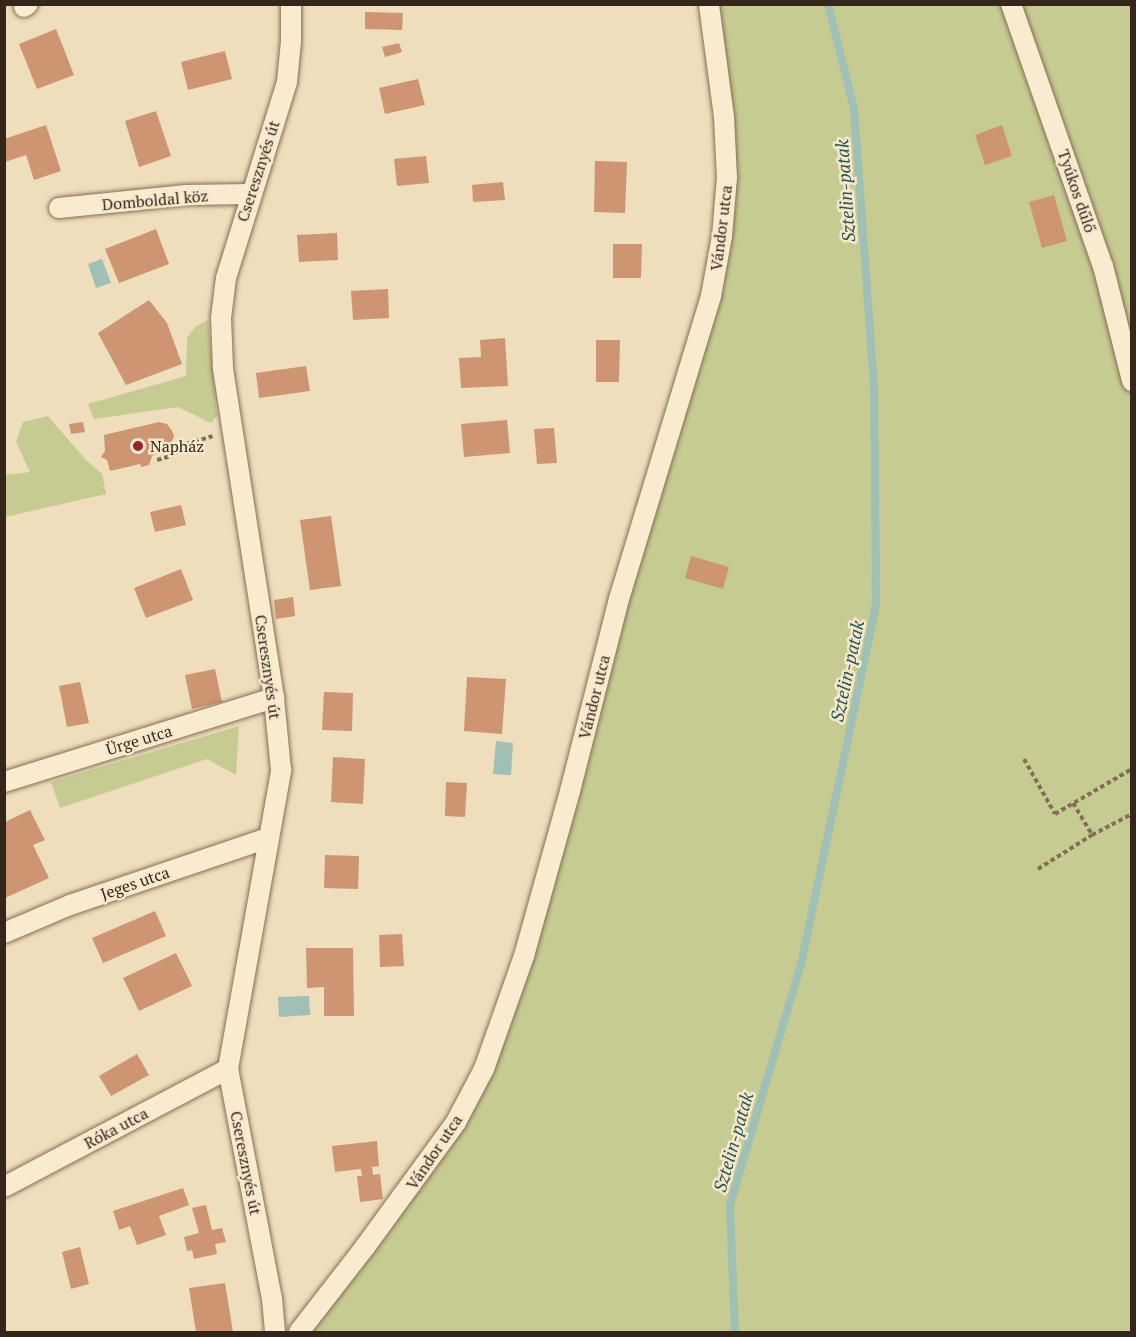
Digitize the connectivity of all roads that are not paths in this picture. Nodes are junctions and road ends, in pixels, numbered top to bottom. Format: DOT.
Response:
graph roads {
  1 [pos="291,4"];
  2 [pos="709,4"];
  3 [pos="1011,4"];
  4 [pos="250,194"];
  5 [pos="59,208"];
  6 [pos="1131,381"];
  7 [pos="274,698"];
  8 [pos="4,782"];
  9 [pos="268,838"];
  10 [pos="4,933"];
  11 [pos="228,1069"];
  12 [pos="4,1187"];
  13 [pos="275,1332"];
  14 [pos="299,1332"];
  1 -- 4 [label="street, Cseresznyés út"];
  2 -- 14 [label="street, Vándor utca"];
  3 -- 6 [label="street, Tyúkos dűlő"];
  4 -- 5 [label="street, Domboldal köz"];
  4 -- 7 [label="street, Cseresznyés út"];
  7 -- 8 [label="street, Ürge utca"];
  7 -- 9 [label="street, Cseresznyés út"];
  9 -- 10 [label="street, Jeges utca"];
  9 -- 11 [label="street, Cseresznyés út"];
  11 -- 12 [label="street, Róka utca"];
  11 -- 13 [label="street, Cseresznyés út"];
}
